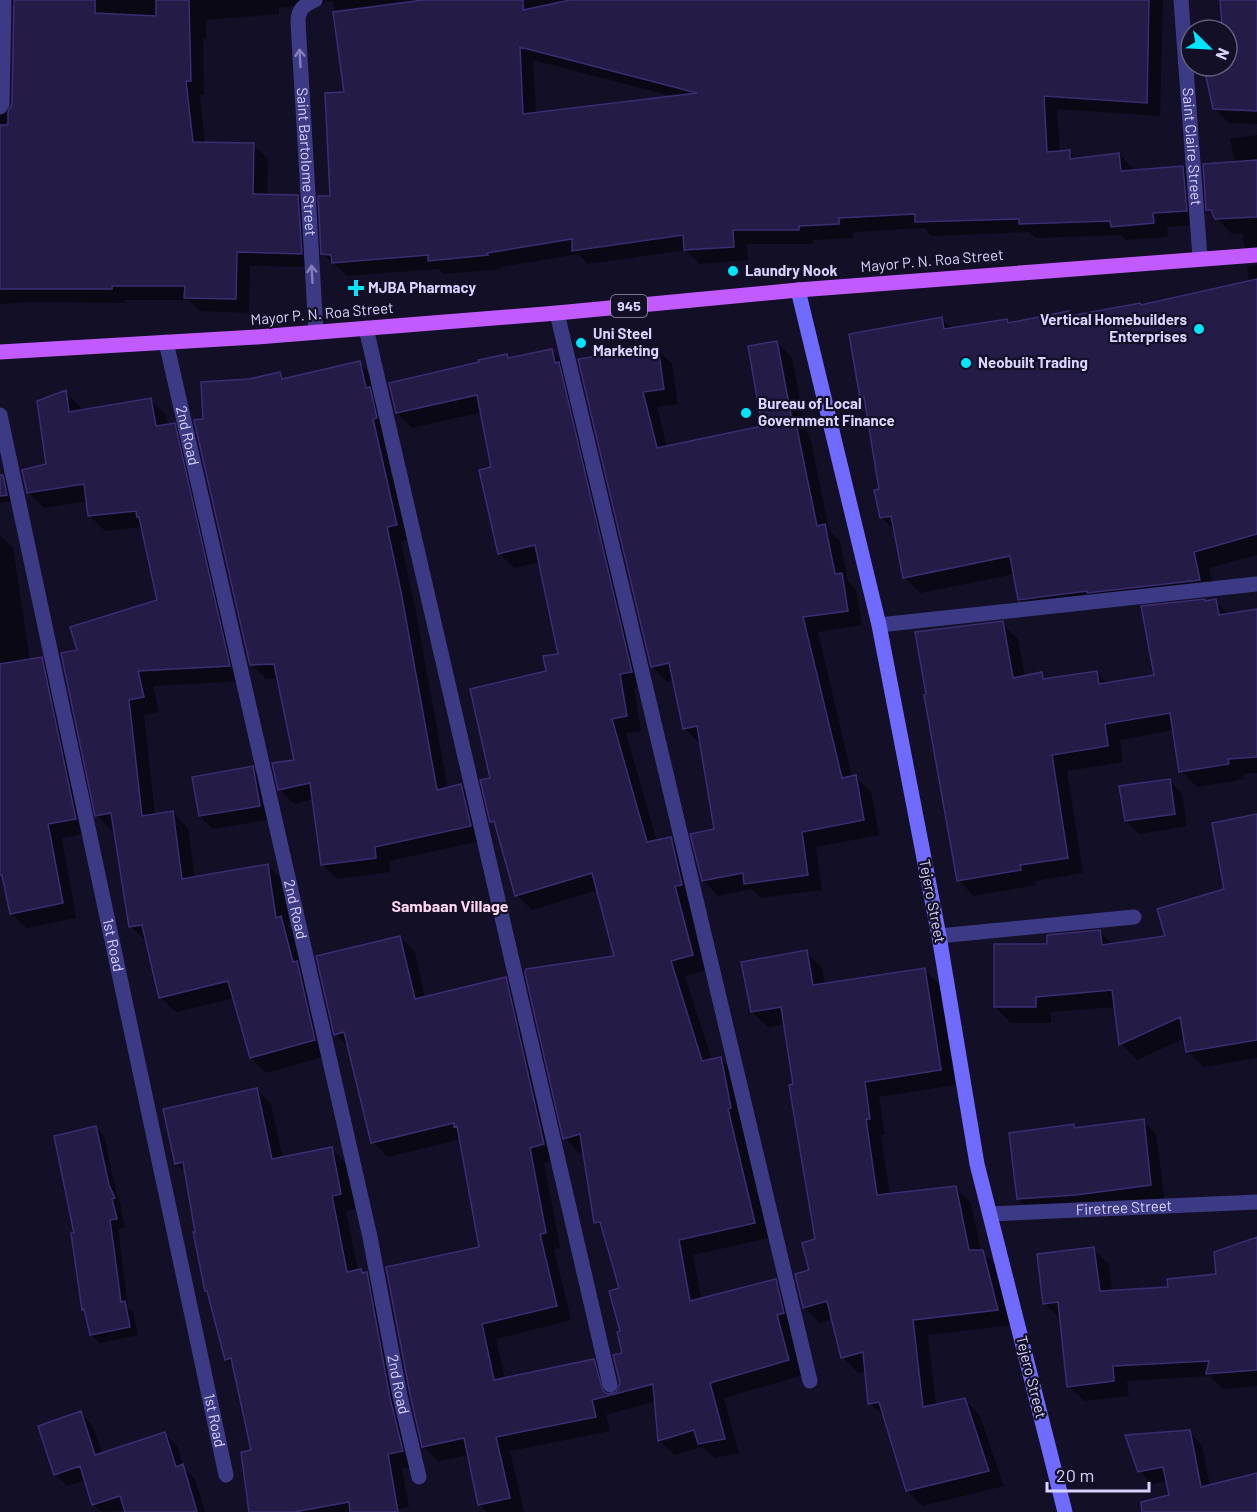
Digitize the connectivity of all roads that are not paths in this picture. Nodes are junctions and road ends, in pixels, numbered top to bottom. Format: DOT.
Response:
graph roads {
  1 [pos="4,0"];
  2 [pos="315,0"];
  3 [pos="1181,0"];
  4 [pos="0,107"];
  5 [pos="1257,255"];
  6 [pos="1200,258"];
  7 [pos="798,290"];
  8 [pos="557,313"];
  9 [pos="366,328"];
  10 [pos="316,332"];
  11 [pos="166,342"];
  12 [pos="0,352"];
  13 [pos="0,415"];
  14 [pos="1257,584"];
  15 [pos="879,625"];
  16 [pos="1134,917"];
  17 [pos="939,936"];
  18 [pos="1257,1202"];
  19 [pos="990,1214"];
  20 [pos="810,1381"];
  21 [pos="610,1385"];
  22 [pos="226,1475"];
  23 [pos="419,1477"];
  24 [pos="1065,1512"];
  1 -- 4 [label="street"];
  10 -- 2 [label="street, Saint Bartolome Street, one-way"];
  3 -- 6 [label="street, Saint Claire Street"];
  5 -- 6 [label="main road, Mayor P. N. Roa Street / 945"];
  6 -- 7 [label="main road, Mayor P. N. Roa Street / 945"];
  7 -- 8 [label="main road, Mayor P. N. Roa Street / 945"];
  7 -- 15 [label="main road, Tejero Street"];
  8 -- 9 [label="main road, Mayor P. N. Roa Street / 945"];
  8 -- 20 [label="street"];
  9 -- 10 [label="main road, Mayor P. N. Roa Street / 945"];
  9 -- 21 [label="street"];
  10 -- 11 [label="main road, Mayor P. N. Roa Street / 945"];
  11 -- 12 [label="main road, Mayor P. N. Roa Street / 945"];
  11 -- 23 [label="street, 2nd Road"];
  13 -- 22 [label="street, 1st Road"];
  14 -- 15 [label="street"];
  15 -- 17 [label="main road, Tejero Street"];
  16 -- 17 [label="street"];
  17 -- 19 [label="main road, Tejero Street"];
  18 -- 19 [label="street, Firetree Street"];
  19 -- 24 [label="main road, Tejero Street"];
}
